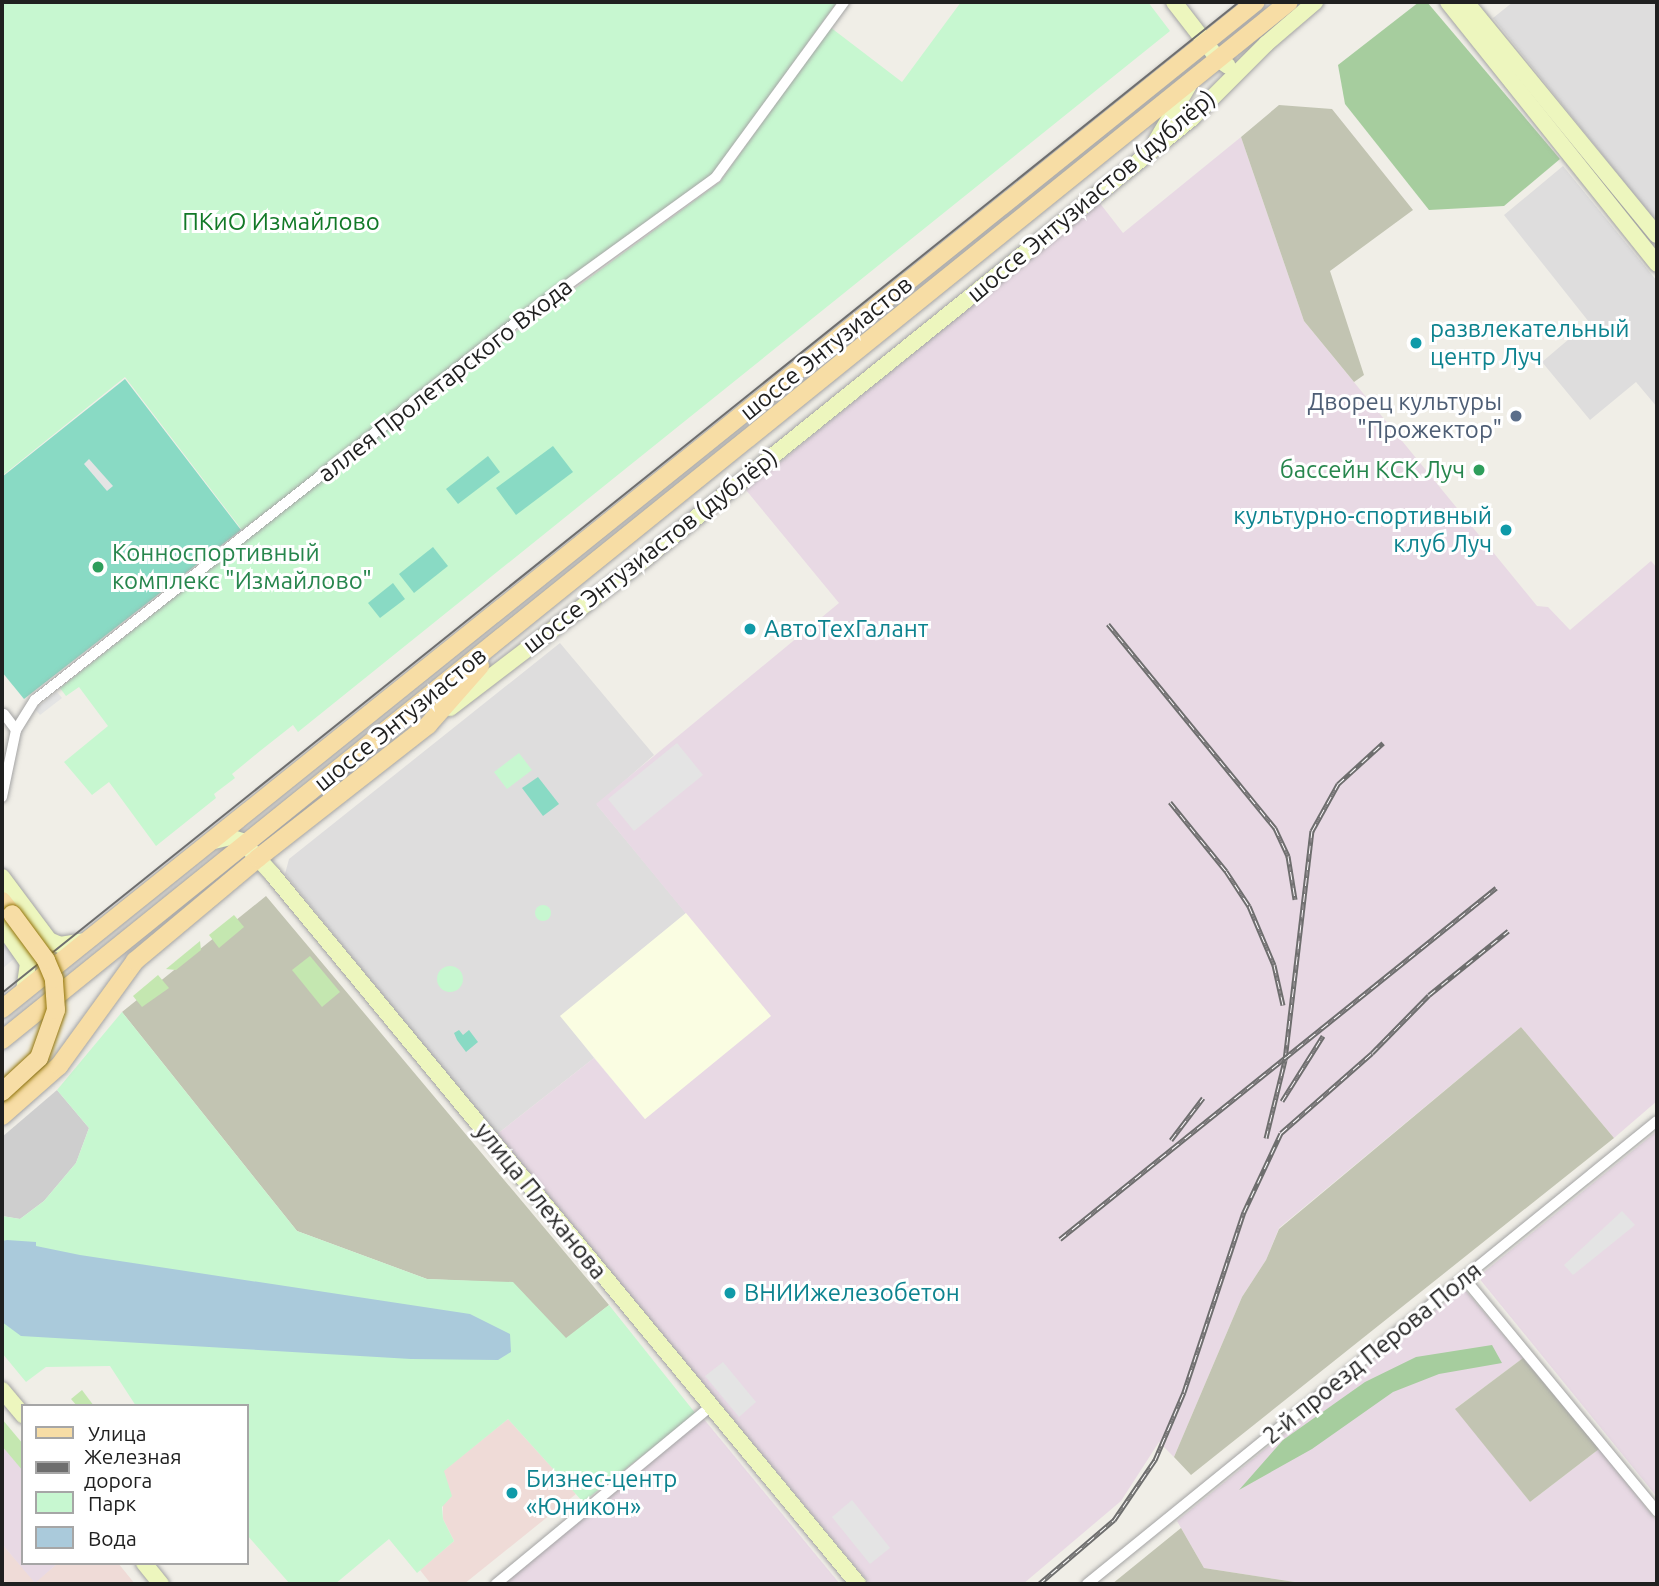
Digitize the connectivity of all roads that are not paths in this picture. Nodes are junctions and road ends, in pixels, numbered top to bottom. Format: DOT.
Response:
graph roads {
  1 [pos="844,2"];
  2 [pos="1174,2"];
  3 [pos="1256,2"];
  4 [pos="1289,2"];
  5 [pos="1315,2"];
  6 [pos="1448,2"];
  7 [pos="1466,2"];
  8 [pos="1205,43"];
  9 [pos="1218,59"];
  10 [pos="1238,69"];
  11 [pos="1191,82"];
  12 [pos="1144,157"];
  13 [pos="1657,235"];
  14 [pos="1657,264"];
  15 [pos="504,635"];
  16 [pos="4,714"];
  17 [pos="428,725"];
  18 [pos="16,730"];
  19 [pos="2,797"];
  20 [pos="214,841"];
  21 [pos="278,842"];
  22 [pos="246,844"];
  23 [pos="258,858"];
  24 [pos="273,875"];
  25 [pos="2,877"];
  26 [pos="231,881"];
  27 [pos="2,901"];
  28 [pos="2,926"];
  29 [pos="86,941"];
  30 [pos="24,991"];
  31 [pos="49,1002"];
  32 [pos="2,1009"];
  33 [pos="2,1040"];
  34 [pos="2,1054"];
  35 [pos="2,1092"];
  36 [pos="2,1116"];
  37 [pos="1657,1121"];
  38 [pos="1464,1278"];
  39 [pos="2,1390"];
  40 [pos="710,1407"];
  41 [pos="21,1413"];
  42 [pos="1657,1511"];
  43 [pos="146,1565"];
  44 [pos="161,1584"];
  45 [pos="496,1584"];
  46 [pos="858,1584"];
  47 [pos="1087,1584"];
  1 -- 18 [label="street, аллея Пролетарского Входа"];
  2 -- 8 [label="main road"];
  3 -- 8 [label="main road, шоссе Энтузиастов"];
  4 -- 9 [label="main road, шоссе Энтузиастов"];
  5 -- 10 [label="main road, шоссе Энтузиастов (дублёр)"];
  6 -- 14 [label="main road"];
  7 -- 13 [label="main road"];
  8 -- 9 [label="main road"];
  8 -- 20 [label="main road, шоссе Энтузиастов"];
  9 -- 10 [label="main road"];
  9 -- 11 [label="main road, шоссе Энтузиастов"];
  10 -- 12 [label="main road, шоссе Энтузиастов (дублёр)"];
  11 -- 12 [label="main road"];
  11 -- 15 [label="main road, шоссе Энтузиастов"];
  12 -- 17 [label="main road, шоссе Энтузиастов (дублёр)"];
  15 -- 17 [label="main road"];
  15 -- 22 [label="main road, шоссе Энтузиастов"];
  16 -- 18 [label="street"];
  17 -- 21 [label="main road, шоссе Энтузиастов (дублёр)"];
  18 -- 19 [label="street, аллея Пролетарского Входа"];
  20 -- 22 [label="main road"];
  20 -- 29 [label="main road, шоссе Энтузиастов"];
  21 -- 22 [label="main road"];
  21 -- 23 [label="main road, шоссе Энтузиастов (дублёр)"];
  21 -- 24 [label="main road"];
  22 -- 23 [label="main road, улица Плеханова"];
  22 -- 31 [label="main road, шоссе Энтузиастов"];
  23 -- 24 [label="main road, улица Плеханова"];
  23 -- 26 [label="main road, шоссе Энтузиастов (дублёр)"];
  24 -- 26 [label="main road"];
  24 -- 40 [label="main road, улица Плеханова"];
  25 -- 29 [label="main road"];
  26 -- 36 [label="main road, шоссе Энтузиастов (дублёр)"];
  27 -- 35 [label="main road, bridge"];
  28 -- 30 [label="main road"];
  29 -- 30 [label="main road, шоссе Энтузиастов"];
  30 -- 32 [label="main road, шоссе Энтузиастов"];
  31 -- 33 [label="main road, шоссе Энтузиастов"];
  31 -- 34 [label="main road"];
  37 -- 38 [label="street, 2-й проезд Перова Поля"];
  38 -- 42 [label="street"];
  38 -- 47 [label="street, 2-й проезд Перова Поля"];
  39 -- 41 [label="main road"];
  40 -- 45 [label="street"];
  40 -- 46 [label="main road, улица Плеханова"];
  43 -- 44 [label="main road"];
}
